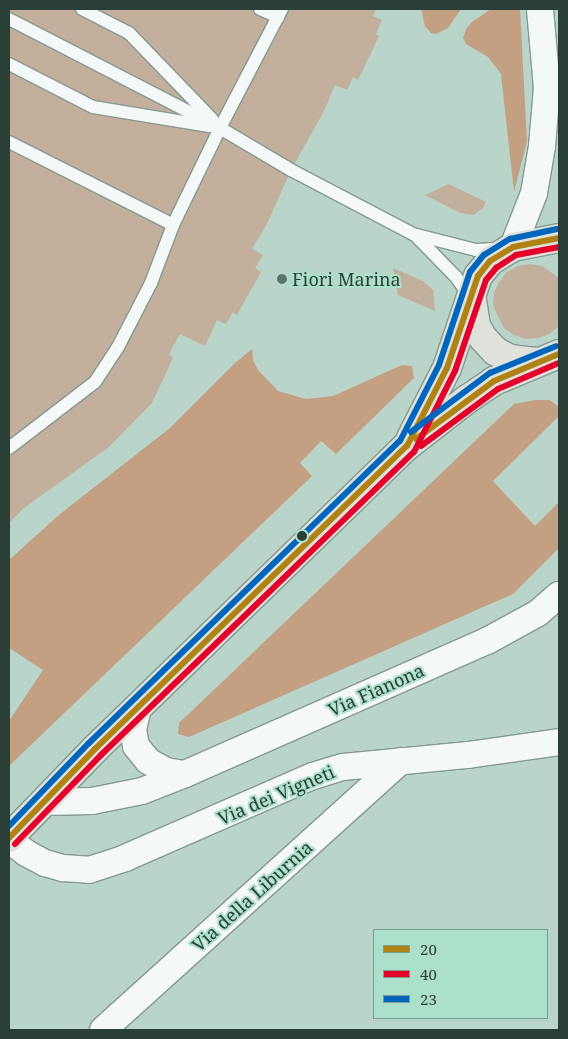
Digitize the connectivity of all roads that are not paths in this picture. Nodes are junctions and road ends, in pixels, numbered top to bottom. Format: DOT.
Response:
graph roads {
  1 [pos="82,9"];
  2 [pos="260,9"];
  3 [pos="540,9"];
  4 [pos="280,13"];
  5 [pos="9,19"];
  6 [pos="9,64"];
  7 [pos="220,128"];
  8 [pos="9,142"];
  9 [pos="173,225"];
  10 [pos="413,234"];
  11 [pos="559,238"];
  12 [pos="512,246"];
  13 [pos="559,253"];
  14 [pos="472,300"];
  15 [pos="552,361"];
  16 [pos="407,446"];
  17 [pos="9,448"];
  18 [pos="559,595"];
  19 [pos="138,708"];
  20 [pos="559,742"];
  21 [pos="401,761"];
  22 [pos="185,774"];
  23 [pos="44,802"];
  24 [pos="9,839"];
  25 [pos="104,1030"];
  1 -- 7 [label="lane"];
  2 -- 4 [label="lane"];
  3 -- 12 [label="street"];
  4 -- 7 [label="lane"];
  5 -- 7 [label="lane"];
  6 -- 7 [label="lane"];
  7 -- 9 [label="lane"];
  7 -- 10 [label="lane"];
  8 -- 9 [label="lane"];
  9 -- 17 [label="lane"];
  10 -- 12 [label="lane"];
  10 -- 14 [label="lane"];
  11 -- 12 [label="main road"];
  12 -- 13 [label="main road"];
  12 -- 14 [label="main road"];
  14 -- 15 [label="main road"];
  14 -- 16 [label="main road"];
  15 -- 16 [label="main road"];
  16 -- 19 [label="main road"];
  18 -- 22 [label="street, Via Fianona"];
  19 -- 22 [label="street"];
  19 -- 23 [label="main road"];
  20 -- 21 [label="street, Via dei Vigneti"];
  21 -- 24 [label="street, Via dei Vigneti"];
  21 -- 25 [label="street, Via della Liburnia"];
  22 -- 23 [label="street, Via Fianona"];
  23 -- 24 [label="main road"];
}
